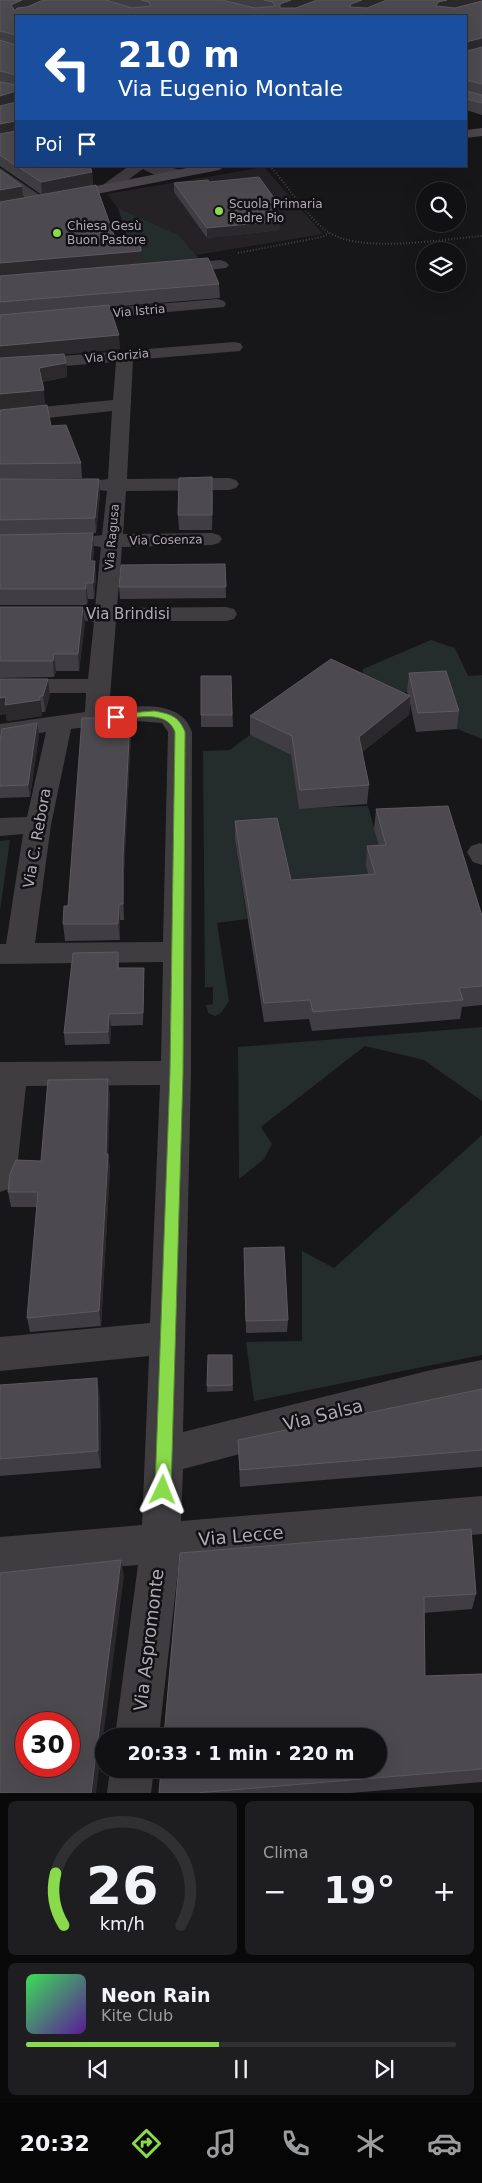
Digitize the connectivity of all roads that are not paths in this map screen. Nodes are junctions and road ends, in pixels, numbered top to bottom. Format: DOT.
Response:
graph roads {
  1 [pos="482,132"];
  2 [pos="467,134"];
  3 [pos="137,167"];
  4 [pos="149,167"];
  5 [pos="212,167"];
  6 [pos="0,172"];
  7 [pos="178,173"];
  8 [pos="109,187"];
  9 [pos="39,201"];
  10 [pos="0,209"];
  11 [pos="221,265"];
  12 [pos="160,270"];
  13 [pos="139,291"];
  14 [pos="218,304"];
  15 [pos="138,311"];
  16 [pos="0,322"];
  17 [pos="234,347"];
  18 [pos="130,355"];
  19 [pos="0,366"];
  20 [pos="122,405"];
  21 [pos="0,417"];
  22 [pos="229,484"];
  23 [pos="117,485"];
  24 [pos="78,486"];
  25 [pos="212,539"];
  26 [pos="111,541"];
  27 [pos="74,542"];
  28 [pos="226,614"];
  29 [pos="67,615"];
  30 [pos="105,615"];
  31 [pos="0,686"];
  32 [pos="99,686"];
  33 [pos="96,718"];
  34 [pos="60,724"];
  35 [pos="0,732"];
  36 [pos="38,825"];
  37 [pos="0,827"];
  38 [pos="178,952"];
  39 [pos="9,954"];
  40 [pos="176,1073"];
  41 [pos="6,1075"];
  42 [pos="0,1178"];
  43 [pos="167,1338"];
  44 [pos="0,1354"];
  45 [pos="482,1377"];
  46 [pos="164,1455"];
  47 [pos="482,1515"];
  48 [pos="161,1543"];
  49 [pos="0,1557"];
  50 [pos="137,1728"];
  51 [pos="131,1778"];
  52 [pos="129,1793"];
  1 -- 2 [label="street"];
  3 -- 8 [label="street"];
  4 -- 7 [label="street"];
  5 -- 7 [label="street"];
  6 -- 9 [label="street"];
  7 -- 8 [label="street"];
  8 -- 9 [label="street"];
  9 -- 10 [label="street"];
  11 -- 12 [label="street"];
  13 -- 15 [label="street, Via Ragusa"];
  14 -- 15 [label="street, Via Istria"];
  15 -- 16 [label="street, Via Istria"];
  15 -- 18 [label="street, Via Ragusa"];
  17 -- 18 [label="street, Via Gorizia"];
  18 -- 19 [label="street, Via Gorizia"];
  18 -- 20 [label="street, Via Ragusa"];
  20 -- 21 [label="street"];
  20 -- 23 [label="street, Via Ragusa"];
  22 -- 23 [label="street"];
  23 -- 24 [label="street"];
  23 -- 26 [label="street, Via Ragusa"];
  25 -- 26 [label="street, Via Cosenza"];
  26 -- 27 [label="street, Via Cosenza"];
  26 -- 30 [label="street, Via Ragusa"];
  28 -- 30 [label="street, Via Brindisi"];
  29 -- 30 [label="street, Via Brindisi"];
  30 -- 32 [label="street, Via Ragusa"];
  31 -- 32 [label="street"];
  32 -- 33 [label="street, Via Ragusa"];
  33 -- 34 [label="street"];
  33 -- 38 [label="street, Via Aspromonte"];
  34 -- 35 [label="street"];
  34 -- 36 [label="street, Via C. Rebora"];
  36 -- 37 [label="street"];
  36 -- 39 [label="street, Via C. Rebora"];
  38 -- 39 [label="street"];
  38 -- 40 [label="street, Via Aspromonte"];
  40 -- 41 [label="street"];
  40 -- 43 [label="street, Via Aspromonte"];
  41 -- 42 [label="street"];
  43 -- 44 [label="street"];
  43 -- 46 [label="street, Via Aspromonte"];
  45 -- 46 [label="street, Via Salsa"];
  46 -- 48 [label="street, Via Aspromonte"];
  47 -- 48 [label="street, Via Lecce"];
  48 -- 49 [label="street, Via Lecce"];
  48 -- 50 [label="street, Via Aspromonte"];
  51 -- 52 [label="street"];
}
